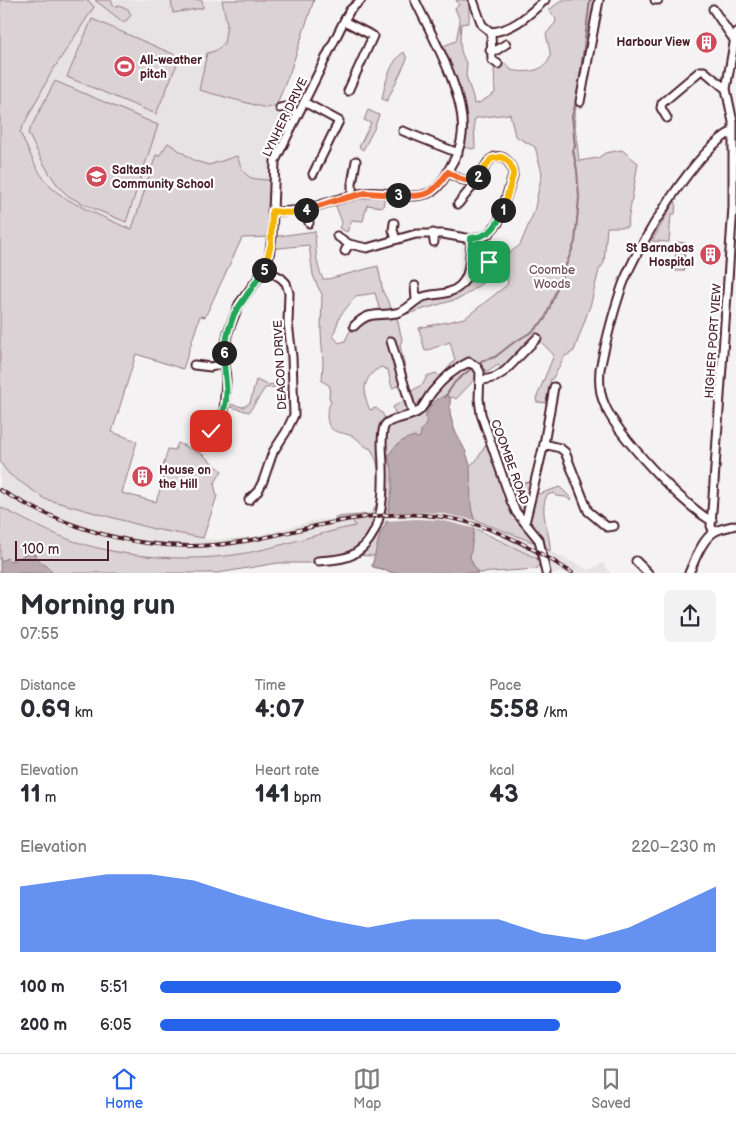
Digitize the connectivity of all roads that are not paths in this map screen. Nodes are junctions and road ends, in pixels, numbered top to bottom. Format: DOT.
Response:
graph roads {
  1 [pos="360,0"];
  2 [pos="416,0"];
  3 [pos="473,0"];
  4 [pos="545,0"];
  5 [pos="600,0"];
  6 [pos="713,9"];
  7 [pos="344,21"];
  8 [pos="491,32"];
  9 [pos="736,32"];
  10 [pos="734,40"];
  11 [pos="506,44"];
  12 [pos="490,50"];
  13 [pos="498,64"];
  14 [pos="726,88"];
  15 [pos="348,91"];
  16 [pos="579,98"];
  17 [pos="304,102"];
  18 [pos="280,108"];
  19 [pos="298,114"];
  20 [pos="667,118"];
  21 [pos="733,131"];
  22 [pos="403,132"];
  23 [pos="458,153"];
  24 [pos="356,161"];
  25 [pos="448,172"];
  26 [pos="313,174"];
  27 [pos="473,180"];
  28 [pos="352,196"];
  29 [pos="458,204"];
  30 [pos="307,210"];
  31 [pos="272,211"];
  32 [pos="309,223"];
  33 [pos="394,223"];
  34 [pos="433,233"];
  35 [pos="337,236"];
  36 [pos="471,238"];
  37 [pos="396,239"];
  38 [pos="434,242"];
  39 [pos="349,244"];
  40 [pos="345,251"];
  41 [pos="494,258"];
  42 [pos="470,266"];
  43 [pos="265,269"];
  44 [pos="415,286"];
  45 [pos="416,300"];
  46 [pos="354,326"];
  47 [pos="537,338"];
  48 [pos="390,341"];
  49 [pos="224,363"];
  50 [pos="194,365"];
  51 [pos="292,374"];
  52 [pos="283,376"];
  53 [pos="480,380"];
  54 [pos="554,387"];
  55 [pos="413,414"];
  56 [pos="211,431"];
  57 [pos="544,444"];
  58 [pos="249,500"];
  59 [pos="712,521"];
  60 [pos="525,523"];
  61 [pos="736,525"];
  62 [pos="614,526"];
  63 [pos="714,532"];
  64 [pos="318,561"];
  65 [pos="636,561"];
  66 [pos="546,573"];
  67 [pos="648,573"];
  68 [pos="689,573"];
  1 -- 7 [label="street, LYNHER DRIVE"];
  2 -- 23 [label="street"];
  3 -- 8 [label="street"];
  4 -- 8 [label="street"];
  5 -- 16 [label="street"];
  6 -- 10 [label="street"];
  7 -- 15 [label="street"];
  7 -- 17 [label="street, LYNHER DRIVE"];
  8 -- 12 [label="street"];
  9 -- 10 [label="street, HIGHER PORT VIEW"];
  10 -- 14 [label="street, HIGHER PORT VIEW"];
  11 -- 12 [label="street"];
  12 -- 13 [label="street"];
  14 -- 20 [label="street"];
  14 -- 21 [label="street, HIGHER PORT VIEW"];
  17 -- 19 [label="street, LYNHER DRIVE"];
  17 -- 26 [label="street"];
  18 -- 19 [label="street"];
  19 -- 31 [label="street, LYNHER DRIVE"];
  21 -- 59 [label="street, HIGHER PORT VIEW"];
  21 -- 59 [label="street"];
  22 -- 23 [label="street"];
  23 -- 25 [label="street"];
  24 -- 28 [label="street"];
  25 -- 27 [label="street"];
  25 -- 28 [label="street"];
  27 -- 29 [label="street"];
  27 -- 36 [label="street"];
  28 -- 30 [label="street"];
  30 -- 31 [label="street"];
  30 -- 32 [label="street"];
  31 -- 43 [label="street, LYNHER DRIVE"];
  33 -- 37 [label="street"];
  34 -- 36 [label="street"];
  34 -- 37 [label="street"];
  34 -- 38 [label="street"];
  35 -- 39 [label="street"];
  36 -- 42 [label="street"];
  37 -- 39 [label="street"];
  39 -- 40 [label="street"];
  41 -- 42 [label="street"];
  42 -- 45 [label="street"];
  43 -- 49 [label="street, LYNHER DRIVE"];
  43 -- 51 [label="street, DEACON DRIVE"];
  44 -- 45 [label="street"];
  45 -- 46 [label="street"];
  47 -- 53 [label="street"];
  48 -- 55 [label="street"];
  49 -- 50 [label="street"];
  49 -- 56 [label="street, LYNHER DRIVE"];
  51 -- 52 [label="street"];
  51 -- 58 [label="street, DEACON DRIVE"];
  53 -- 55 [label="street"];
  53 -- 60 [label="street, COOMBE ROAD"];
  54 -- 57 [label="street"];
  55 -- 64 [label="street"];
  57 -- 60 [label="street"];
  57 -- 62 [label="street"];
  59 -- 63 [label="street, HIGHER PORT VIEW"];
  60 -- 66 [label="street, COOMBE ROAD"];
  61 -- 63 [label="street"];
  63 -- 68 [label="street"];
  65 -- 67 [label="street"];
}
